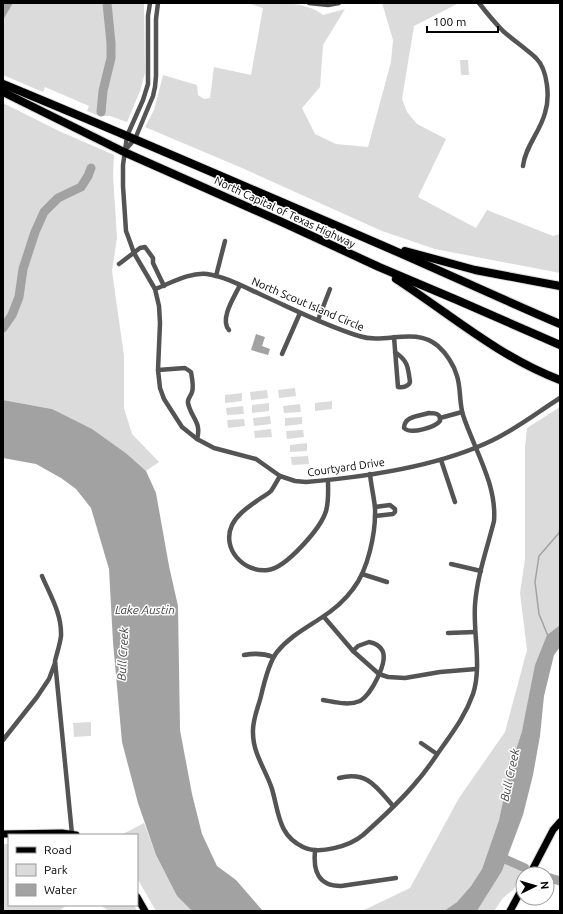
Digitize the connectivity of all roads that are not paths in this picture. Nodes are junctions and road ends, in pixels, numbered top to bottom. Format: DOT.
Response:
graph roads {
  1 [pos="150,3"];
  2 [pos="158,3"];
  3 [pos="309,3"];
  4 [pos="339,3"];
  5 [pos="479,3"];
  6 [pos="148,19"];
  7 [pos="156,19"];
  8 [pos="3,84"];
  9 [pos="3,92"];
  10 [pos="127,136"];
  11 [pos="135,139"];
  12 [pos="124,152"];
  13 [pos="523,166"];
  14 [pos="225,241"];
  15 [pos="380,245"];
  16 [pos="134,253"];
  17 [pos="119,264"];
  18 [pos="379,268"];
  19 [pos="216,276"];
  20 [pos="240,285"];
  21 [pos="164,286"];
  22 [pos="560,286"];
  23 [pos="155,289"];
  24 [pos="330,289"];
  25 [pos="300,312"];
  26 [pos="318,320"];
  27 [pos="560,324"];
  28 [pos="229,330"];
  29 [pos="394,337"];
  30 [pos="560,345"];
  31 [pos="395,352"];
  32 [pos="282,354"];
  33 [pos="158,370"];
  34 [pos="560,380"];
  35 [pos="560,398"];
  36 [pos="462,412"];
  37 [pos="440,418"];
  38 [pos="197,439"];
  39 [pos="476,448"];
  40 [pos="441,460"];
  41 [pos="370,474"];
  42 [pos="280,476"];
  43 [pos="328,480"];
  44 [pos="455,502"];
  45 [pos="374,506"];
  46 [pos="375,516"];
  47 [pos="451,564"];
  48 [pos="480,571"];
  49 [pos="362,574"];
  50 [pos="42,576"];
  51 [pos="387,582"];
  52 [pos="324,617"];
  53 [pos="475,632"];
  54 [pos="448,633"];
  55 [pos="354,651"];
  56 [pos="244,655"];
  57 [pos="273,657"];
  58 [pos="55,661"];
  59 [pos="476,669"];
  60 [pos="379,674"];
  61 [pos="323,700"];
  62 [pos="3,740"];
  63 [pos="421,743"];
  64 [pos="437,754"];
  65 [pos="339,778"];
  66 [pos="393,806"];
  67 [pos="560,822"];
  68 [pos="3,834"];
  69 [pos="68,834"];
  70 [pos="74,834"];
  71 [pos="315,850"];
  72 [pos="534,866"];
  73 [pos="396,878"];
  74 [pos="138,899"];
  75 [pos="515,902"];
  76 [pos="144,911"];
  77 [pos="510,911"];
  1 -- 6 [label="street, Courtyard Drive"];
  2 -- 7 [label="street"];
  3 -- 4 [label="street"];
  5 -- 13 [label="street"];
  6 -- 7 [label="street"];
  6 -- 10 [label="street, Courtyard Drive"];
  7 -- 11 [label="street"];
  8 -- 10 [label="highway, North Capital of Texas Highway"];
  9 -- 12 [label="highway, North Capital of Texas Highway"];
  10 -- 11 [label="highway, North Capital of Texas Highway"];
  10 -- 12 [label="street, Courtyard Drive"];
  11 -- 12 [label="street"];
  11 -- 15 [label="highway, North Capital of Texas Highway"];
  12 -- 16 [label="street, Courtyard Drive"];
  12 -- 18 [label="highway, North Capital of Texas Highway"];
  14 -- 19 [label="street"];
  15 -- 22 [label="highway"];
  15 -- 27 [label="highway, North Capital of Texas Highway"];
  16 -- 17 [label="street"];
  16 -- 21 [label="street"];
  16 -- 23 [label="street, Courtyard Drive"];
  18 -- 30 [label="highway, North Capital of Texas Highway"];
  18 -- 34 [label="highway"];
  19 -- 20 [label="street, North Scout Island Circle"];
  19 -- 21 [label="street, North Scout Island Circle"];
  20 -- 25 [label="street, North Scout Island Circle"];
  20 -- 28 [label="street"];
  21 -- 23 [label="street, North Scout Island Circle"];
  23 -- 33 [label="street, Courtyard Drive"];
  24 -- 26 [label="street"];
  25 -- 26 [label="street, North Scout Island Circle"];
  25 -- 32 [label="street"];
  26 -- 29 [label="street, North Scout Island Circle"];
  29 -- 31 [label="street"];
  29 -- 36 [label="street, North Scout Island Circle"];
  31 -- 31 [label="street"];
  33 -- 38 [label="street, Courtyard Drive"];
  33 -- 38 [label="street"];
  35 -- 39 [label="street, Courtyard Drive"];
  36 -- 37 [label="street"];
  36 -- 39 [label="street, North Scout Island Circle"];
  37 -- 37 [label="street"];
  38 -- 42 [label="street, Courtyard Drive"];
  39 -- 40 [label="street, Courtyard Drive"];
  39 -- 48 [label="street, North Scout Island Circle"];
  40 -- 41 [label="street, Courtyard Drive"];
  40 -- 44 [label="street"];
  41 -- 43 [label="street, Courtyard Drive"];
  41 -- 45 [label="street"];
  42 -- 43 [label="street, Courtyard Drive"];
  42 -- 43 [label="street"];
  45 -- 46 [label="street"];
  45 -- 46 [label="street"];
  46 -- 49 [label="street"];
  47 -- 48 [label="street"];
  48 -- 53 [label="street, North Scout Island Circle"];
  49 -- 51 [label="street"];
  49 -- 52 [label="street"];
  50 -- 58 [label="street"];
  52 -- 55 [label="street"];
  52 -- 57 [label="street"];
  53 -- 54 [label="street"];
  53 -- 59 [label="street, North Scout Island Circle"];
  55 -- 60 [label="street"];
  55 -- 60 [label="street"];
  56 -- 57 [label="street"];
  57 -- 71 [label="street"];
  58 -- 62 [label="street"];
  58 -- 70 [label="street"];
  59 -- 60 [label="street"];
  59 -- 64 [label="street, North Scout Island Circle"];
  60 -- 61 [label="street"];
  63 -- 64 [label="street"];
  64 -- 66 [label="street, North Scout Island Circle"];
  65 -- 66 [label="street"];
  66 -- 71 [label="street, North Scout Island Circle"];
  67 -- 72 [label="main road"];
  68 -- 69 [label="main road"];
  71 -- 73 [label="street"];
  74 -- 76 [label="main road"];
  75 -- 77 [label="main road"];
}
